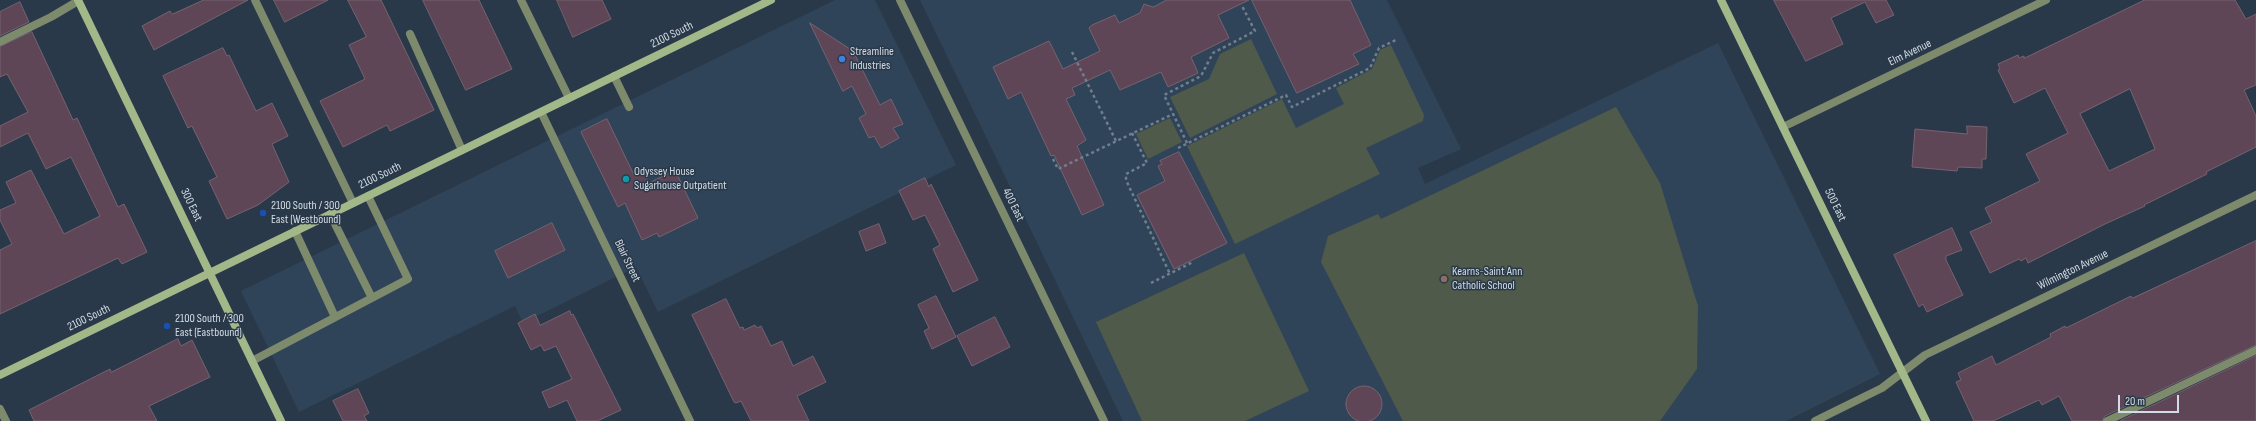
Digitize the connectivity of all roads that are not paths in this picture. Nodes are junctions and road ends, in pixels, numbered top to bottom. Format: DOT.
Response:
graph roads {
  1 [pos="79,0"];
  2 [pos="255,0"];
  3 [pos="521,0"];
  4 [pos="771,0"];
  5 [pos="900,0"];
  6 [pos="1721,0"];
  7 [pos="2046,0"];
  8 [pos="410,34"];
  9 [pos="0,42"];
  10 [pos="614,76"];
  11 [pos="569,98"];
  12 [pos="629,107"];
  13 [pos="541,112"];
  14 [pos="1783,127"];
  15 [pos="462,150"];
  16 [pos="2256,195"];
  17 [pos="368,196"];
  18 [pos="353,203"];
  19 [pos="330,214"];
  20 [pos="295,231"];
  21 [pos="210,272"];
  22 [pos="372,298"];
  23 [pos="335,317"];
  24 [pos="2256,350"];
  25 [pos="252,361"];
  26 [pos="1903,372"];
  27 [pos="0,375"];
  28 [pos="0,409"];
  29 [pos="6,421"];
  30 [pos="280,421"];
  31 [pos="690,421"];
  32 [pos="1104,421"];
  33 [pos="1815,421"];
  34 [pos="1926,421"];
  35 [pos="2107,421"];
  1 -- 9 [label="street"];
  1 -- 21 [label="street, 300 East"];
  2 -- 18 [label="street"];
  3 -- 11 [label="street"];
  4 -- 10 [label="street, 2100 South"];
  5 -- 32 [label="street, 400 East"];
  6 -- 14 [label="street, 500 East"];
  7 -- 14 [label="street, Elm Avenue"];
  8 -- 15 [label="street"];
  10 -- 11 [label="street, 2100 South"];
  10 -- 12 [label="street"];
  11 -- 13 [label="street, 2100 South"];
  13 -- 15 [label="street, 2100 South"];
  13 -- 31 [label="street, Blair Street"];
  14 -- 26 [label="street, 500 East"];
  15 -- 17 [label="street, 2100 South"];
  16 -- 26 [label="street, Wilmington Avenue"];
  17 -- 18 [label="street, 2100 South"];
  17 -- 22 [label="street"];
  18 -- 19 [label="street, 2100 South"];
  19 -- 20 [label="street, 2100 South"];
  19 -- 22 [label="street"];
  20 -- 21 [label="street, 2100 South"];
  20 -- 23 [label="street"];
  21 -- 25 [label="street, 300 East"];
  21 -- 27 [label="street, 2100 South"];
  22 -- 23 [label="street"];
  23 -- 25 [label="street"];
  24 -- 35 [label="street"];
  25 -- 30 [label="street, 300 East"];
  26 -- 33 [label="street, Wilmington Avenue"];
  26 -- 34 [label="street, 500 East"];
  28 -- 29 [label="street"];
}
